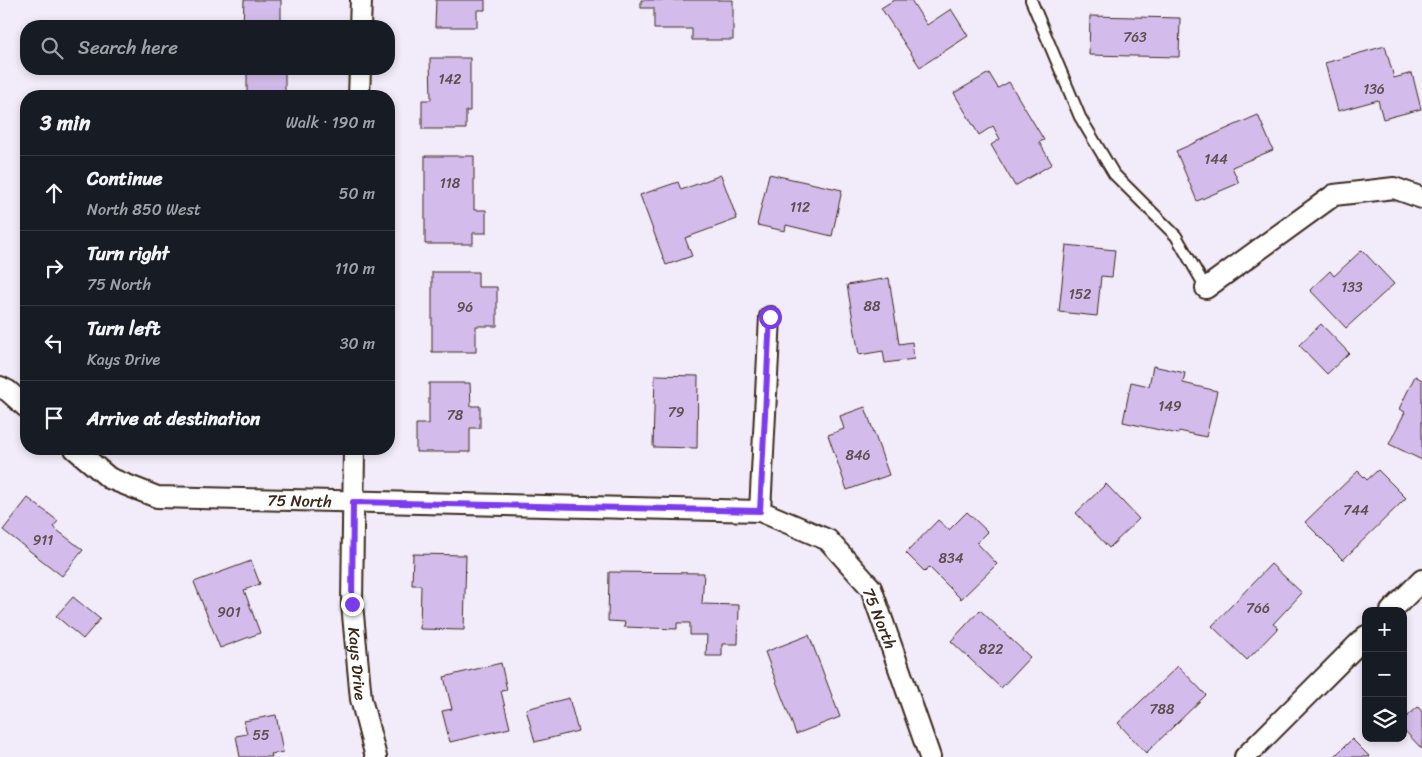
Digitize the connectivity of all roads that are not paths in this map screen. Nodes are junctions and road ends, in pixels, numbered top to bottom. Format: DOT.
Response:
graph roads {
  1 [pos="361,0"];
  2 [pos="1031,0"];
  3 [pos="360,20"];
  4 [pos="360,75"];
  5 [pos="360,90"];
  6 [pos="1422,198"];
  7 [pos="1206,288"];
  8 [pos="770,317"];
  9 [pos="0,387"];
  10 [pos="20,402"];
  11 [pos="82,455"];
  12 [pos="354,455"];
  13 [pos="353,502"];
  14 [pos="760,511"];
  15 [pos="1422,580"];
  16 [pos="1395,607"];
  17 [pos="1362,640"];
  18 [pos="376,757"];
  19 [pos="930,757"];
  20 [pos="1244,757"];
  1 -- 3 [label="street"];
  2 -- 7 [label="lane"];
  4 -- 5 [label="street"];
  6 -- 7 [label="street"];
  8 -- 14 [label="street"];
  9 -- 10 [label="street"];
  11 -- 13 [label="street, 75 North"];
  12 -- 13 [label="street, Kays Drive"];
  13 -- 14 [label="street, 75 North"];
  13 -- 18 [label="street, Kays Drive"];
  14 -- 19 [label="street, 75 North"];
  15 -- 16 [label="street"];
  17 -- 20 [label="street"];
}
